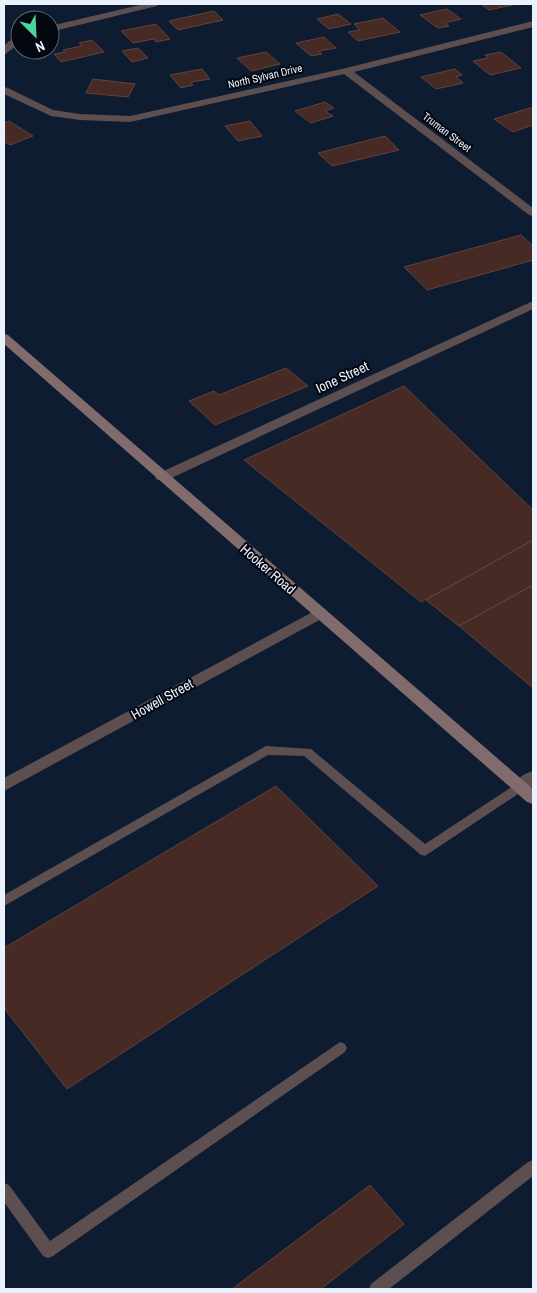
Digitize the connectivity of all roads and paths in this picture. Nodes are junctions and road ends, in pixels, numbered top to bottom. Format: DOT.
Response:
graph roads {
  1 [pos="154,4"];
  2 [pos="533,24"];
  3 [pos="60,27"];
  4 [pos="346,70"];
  5 [pos="4,90"];
  6 [pos="533,213"];
  7 [pos="533,305"];
  8 [pos="4,338"];
  9 [pos="162,477"];
  10 [pos="320,613"];
  11 [pos="526,782"];
  12 [pos="4,785"];
  13 [pos="533,798"];
  14 [pos="4,901"];
  15 [pos="340,1048"];
  16 [pos="533,1167"];
  17 [pos="4,1190"];
  18 [pos="377,1289"];
  1 -- 3 [label="street"];
  2 -- 4 [label="street, North Sylvan Drive"];
  4 -- 5 [label="street, North Sylvan Drive"];
  4 -- 6 [label="street, Truman Street"];
  7 -- 9 [label="street, Ione Street"];
  8 -- 9 [label="main road, Hooker Road"];
  9 -- 10 [label="main road, Hooker Road"];
  10 -- 11 [label="main road, Hooker Road"];
  10 -- 12 [label="street, Howell Street"];
  11 -- 13 [label="main road, Hooker Road"];
  11 -- 14 [label="lane"];
  15 -- 17 [label="lane"];
  16 -- 18 [label="lane"];
}
